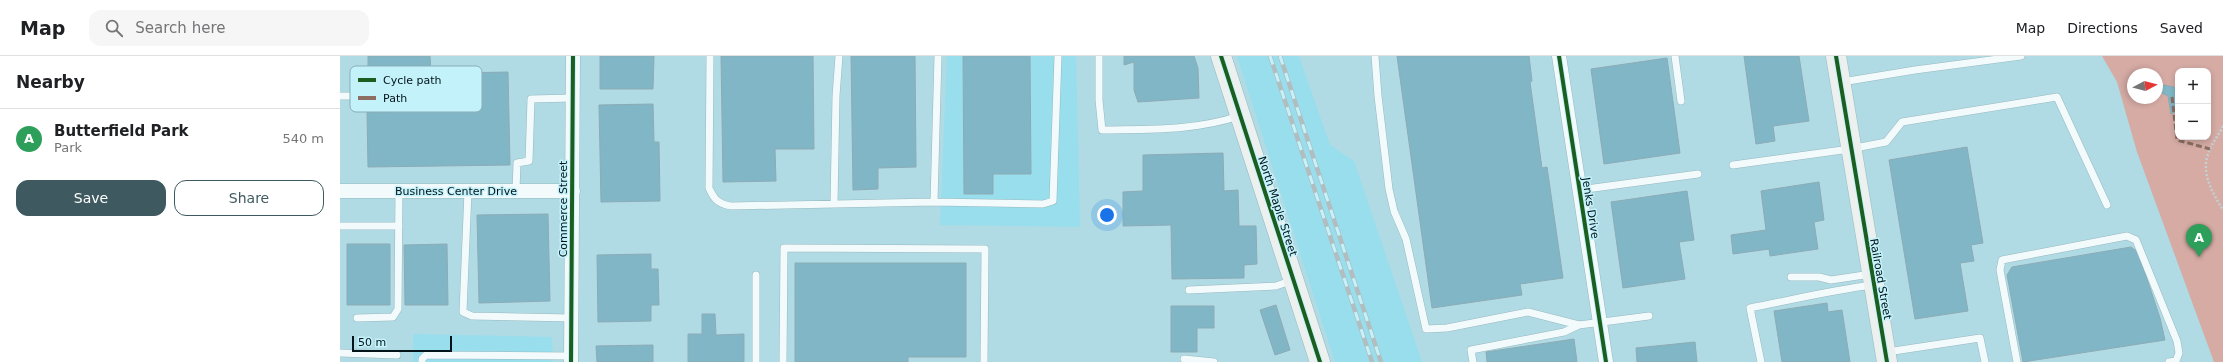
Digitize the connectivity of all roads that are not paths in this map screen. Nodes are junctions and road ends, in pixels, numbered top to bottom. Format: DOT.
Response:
graph roads {
  1 [pos="573,56"];
  2 [pos="710,56"];
  3 [pos="839,56"];
  4 [pos="938,56"];
  5 [pos="1058,56"];
  6 [pos="1099,56"];
  7 [pos="1221,56"];
  8 [pos="1375,56"];
  9 [pos="1559,56"];
  10 [pos="1675,56"];
  11 [pos="1836,56"];
  12 [pos="2021,56"];
  13 [pos="1840,83"];
  14 [pos="573,98"];
  15 [pos="1681,102"];
  16 [pos="1239,116"];
  17 [pos="1850,149"];
  18 [pos="1733,165"];
  19 [pos="1698,174"];
  20 [pos="1579,190"];
  21 [pos="340,191"];
  22 [pos="399,191"];
  23 [pos="468,191"];
  24 [pos="516,191"];
  25 [pos="573,191"];
  26 [pos="934,202"];
  27 [pos="834,204"];
  28 [pos="2107,205"];
  29 [pos="340,226"];
  30 [pos="399,226"];
  31 [pos="756,275"];
  32 [pos="1791,277"];
  33 [pos="1872,279"];
  34 [pos="1293,280"];
  35 [pos="1189,290"];
  36 [pos="1649,316"];
  37 [pos="357,318"];
  38 [pos="572,318"];
  39 [pos="1600,323"];
  40 [pos="1579,325"];
  41 [pos="340,353"];
  42 [pos="397,356"];
  43 [pos="1886,357"];
  44 [pos="571,359"];
  45 [pos="1184,359"];
  46 [pos="1317,361"];
  47 [pos="422,362"];
  48 [pos="756,362"];
  49 [pos="783,362"];
  50 [pos="984,362"];
  51 [pos="1214,362"];
  52 [pos="1473,362"];
  53 [pos="1606,362"];
  54 [pos="1761,362"];
  55 [pos="1985,362"];
  56 [pos="2018,362"];
  57 [pos="2169,362"];
  1 -- 14 [label="street, Commerce Street"];
  2 -- 27 [label="lane"];
  3 -- 27 [label="lane"];
  4 -- 26 [label="lane"];
  5 -- 26 [label="lane"];
  6 -- 16 [label="lane"];
  7 -- 16 [label="main road, North Maple Street"];
  8 -- 40 [label="lane"];
  9 -- 20 [label="street, Jenks Drive"];
  10 -- 15 [label="lane"];
  11 -- 13 [label="main road, Railroad Street"];
  12 -- 13 [label="lane"];
  13 -- 17 [label="main road, Railroad Street"];
  14 -- 24 [label="lane"];
  14 -- 25 [label="street, Commerce Street"];
  16 -- 34 [label="main road, North Maple Street"];
  17 -- 18 [label="lane"];
  17 -- 28 [label="lane"];
  17 -- 33 [label="main road, Railroad Street"];
  19 -- 20 [label="lane"];
  20 -- 39 [label="street, Jenks Drive"];
  21 -- 22 [label="street, Business Center Drive"];
  22 -- 23 [label="street, Business Center Drive"];
  22 -- 30 [label="lane"];
  23 -- 24 [label="street, Business Center Drive"];
  23 -- 38 [label="lane"];
  24 -- 25 [label="street, Business Center Drive"];
  25 -- 38 [label="street, Commerce Street"];
  26 -- 27 [label="lane"];
  29 -- 30 [label="lane"];
  30 -- 37 [label="lane"];
  31 -- 48 [label="lane"];
  32 -- 33 [label="lane"];
  33 -- 43 [label="main road, Railroad Street"];
  33 -- 54 [label="lane"];
  34 -- 35 [label="lane"];
  34 -- 46 [label="main road, North Maple Street"];
  36 -- 39 [label="lane"];
  38 -- 44 [label="street, Commerce Street"];
  39 -- 40 [label="lane"];
  39 -- 53 [label="street, Jenks Drive"];
  40 -- 52 [label="lane"];
  41 -- 42 [label="lane"];
  43 -- 55 [label="lane"];
  44 -- 47 [label="lane"];
  45 -- 51 [label="lane"];
  49 -- 50 [label="lane"];
  56 -- 57 [label="lane"];
}
